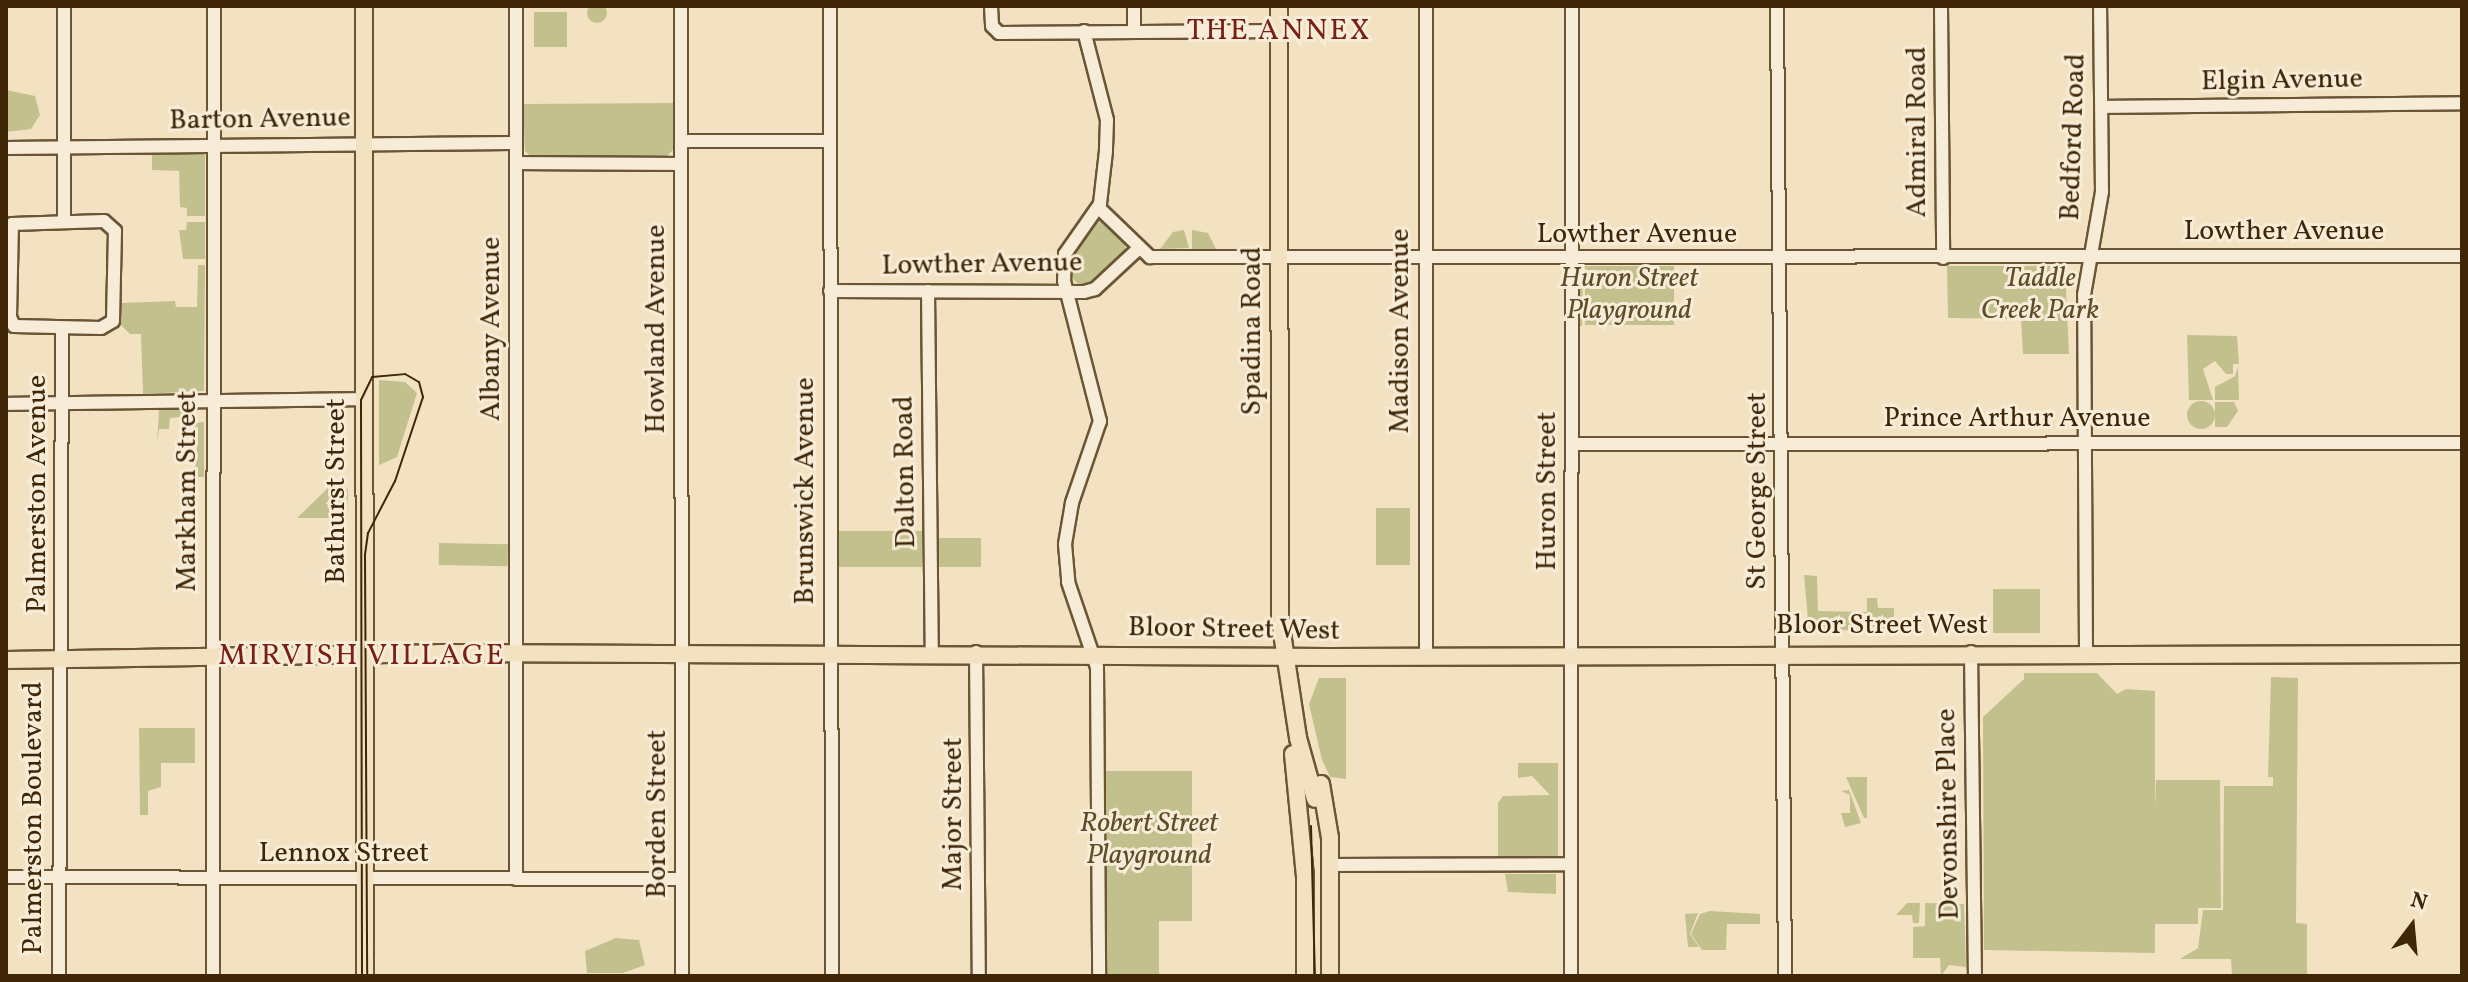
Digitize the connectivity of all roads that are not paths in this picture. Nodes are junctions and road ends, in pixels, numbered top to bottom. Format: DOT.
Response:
graph roads {
  1 [pos="64,6"];
  2 [pos="214,6"];
  3 [pos="364,6"];
  4 [pos="516,6"];
  5 [pos="681,6"];
  6 [pos="830,6"];
  7 [pos="991,6"];
  8 [pos="1134,6"];
  9 [pos="1279,6"];
  10 [pos="1426,6"];
  11 [pos="1572,6"];
  12 [pos="1777,6"];
  13 [pos="1941,6"];
  14 [pos="2100,6"];
  15 [pos="1084,31"];
  16 [pos="1134,31"];
  17 [pos="1279,31"];
  18 [pos="2462,103"];
  19 [pos="2102,107"];
  20 [pos="682,141"];
  21 [pos="829,141"];
  22 [pos="363,142"];
  23 [pos="515,143"];
  24 [pos="214,145"];
  25 [pos="6,148"];
  26 [pos="63,148"];
  27 [pos="516,163"];
  28 [pos="681,164"];
  29 [pos="1099,208"];
  30 [pos="64,221"];
  31 [pos="1138,249"];
  32 [pos="2462,256"];
  33 [pos="1279,257"];
  34 [pos="2088,257"];
  35 [pos="1943,258"];
  36 [pos="1425,259"];
  37 [pos="1571,259"];
  38 [pos="1779,259"];
  39 [pos="830,291"];
  40 [pos="928,291"];
  41 [pos="1066,291"];
  42 [pos="62,328"];
  43 [pos="363,399"];
  44 [pos="215,401"];
  45 [pos="62,403"];
  46 [pos="6,404"];
  47 [pos="2085,442"];
  48 [pos="1782,443"];
  49 [pos="2462,443"];
  50 [pos="1572,444"];
  51 [pos="830,652"];
  52 [pos="932,652"];
  53 [pos="976,652"];
  54 [pos="1782,652"];
  55 [pos="1971,652"];
  56 [pos="2086,652"];
  57 [pos="515,653"];
  58 [pos="682,653"];
  59 [pos="1093,654"];
  60 [pos="1572,654"];
  61 [pos="2462,654"];
  62 [pos="1426,655"];
  63 [pos="210,656"];
  64 [pos="362,656"];
  65 [pos="1284,656"];
  66 [pos="59,659"];
  67 [pos="6,660"];
  68 [pos="1298,738"];
  69 [pos="1313,800"];
  70 [pos="1570,864"];
  71 [pos="1330,865"];
  72 [pos="6,877"];
  73 [pos="58,877"];
  74 [pos="213,878"];
  75 [pos="363,878"];
  76 [pos="516,879"];
  77 [pos="681,879"];
  78 [pos="59,976"];
  79 [pos="213,976"];
  80 [pos="365,976"];
  81 [pos="682,976"];
  82 [pos="832,976"];
  83 [pos="979,976"];
  84 [pos="1099,976"];
  85 [pos="1305,976"];
  86 [pos="1330,976"];
  87 [pos="1571,976"];
  88 [pos="1785,976"];
  89 [pos="1975,976"];
  1 -- 26 [label="street"];
  2 -- 24 [label="street, Markham Street"];
  3 -- 22 [label="main road, Bathurst Street"];
  4 -- 23 [label="street, Albany Avenue"];
  5 -- 20 [label="street, Howland Avenue"];
  6 -- 21 [label="street, Brunswick Avenue"];
  7 -- 15 [label="street"];
  8 -- 16 [label="street"];
  9 -- 17 [label="main road, Spadina Road"];
  10 -- 36 [label="street, Madison Avenue"];
  11 -- 37 [label="street, Huron Street"];
  12 -- 38 [label="street, St George Street"];
  13 -- 35 [label="street, Admiral Road"];
  14 -- 19 [label="street, Bedford Road"];
  15 -- 16 [label="street"];
  15 -- 29 [label="street"];
  16 -- 17 [label="street"];
  17 -- 33 [label="main road, Spadina Road"];
  18 -- 19 [label="street, Elgin Avenue"];
  19 -- 34 [label="street, Bedford Road"];
  20 -- 21 [label="street"];
  20 -- 28 [label="street, Howland Avenue"];
  21 -- 39 [label="street, Brunswick Avenue"];
  22 -- 23 [label="street, Barton Avenue"];
  22 -- 24 [label="street, Barton Avenue"];
  22 -- 43 [label="main road, Bathurst Street"];
  23 -- 27 [label="street, Albany Avenue"];
  24 -- 26 [label="street, Barton Avenue"];
  24 -- 44 [label="street, Markham Street"];
  25 -- 26 [label="street, Barton Avenue"];
  26 -- 30 [label="street"];
  27 -- 28 [label="street"];
  27 -- 57 [label="street, Albany Avenue"];
  28 -- 58 [label="street, Howland Avenue"];
  29 -- 31 [label="street"];
  29 -- 41 [label="street"];
  30 -- 42 [label="street"];
  30 -- 42 [label="street"];
  31 -- 33 [label="street, Lowther Avenue"];
  31 -- 41 [label="street, Lowther Avenue"];
  32 -- 34 [label="street, Lowther Avenue"];
  33 -- 36 [label="street, Lowther Avenue"];
  33 -- 65 [label="main road, Spadina Road"];
  34 -- 35 [label="street, Lowther Avenue"];
  34 -- 47 [label="street, Bedford Road"];
  35 -- 38 [label="street, Lowther Avenue"];
  36 -- 37 [label="street, Lowther Avenue"];
  36 -- 62 [label="street, Madison Avenue"];
  37 -- 38 [label="street, Lowther Avenue"];
  37 -- 50 [label="street, Huron Street"];
  38 -- 48 [label="street, St George Street"];
  39 -- 40 [label="street, Lowther Avenue"];
  39 -- 51 [label="street, Brunswick Avenue"];
  40 -- 41 [label="street, Lowther Avenue"];
  40 -- 52 [label="street, Dalton Road"];
  41 -- 59 [label="street"];
  42 -- 45 [label="street, Palmerston Avenue"];
  43 -- 44 [label="street"];
  43 -- 64 [label="main road, Bathurst Street"];
  44 -- 45 [label="street"];
  44 -- 63 [label="street, Markham Street"];
  45 -- 46 [label="street"];
  45 -- 66 [label="street, Palmerston Avenue"];
  47 -- 48 [label="street, Prince Arthur Avenue"];
  47 -- 49 [label="street, Prince Arthur Avenue"];
  47 -- 56 [label="street, Bedford Road"];
  48 -- 50 [label="street, Prince Arthur Avenue"];
  48 -- 54 [label="street, St George Street"];
  50 -- 60 [label="street, Huron Street"];
  51 -- 52 [label="main road, Bloor Street West"];
  51 -- 58 [label="main road, Bloor Street West"];
  51 -- 82 [label="street, Brunswick Avenue"];
  52 -- 53 [label="main road, Bloor Street West"];
  53 -- 59 [label="main road, Bloor Street West"];
  53 -- 83 [label="street, Major Street"];
  54 -- 55 [label="main road, Bloor Street West"];
  54 -- 60 [label="main road, Bloor Street West"];
  54 -- 88 [label="street, St George Street"];
  55 -- 56 [label="main road, Bloor Street West"];
  55 -- 89 [label="street, Devonshire Place"];
  56 -- 61 [label="main road, Bloor Street West"];
  57 -- 58 [label="main road, Bloor Street West"];
  57 -- 64 [label="main road, Bloor Street West"];
  57 -- 76 [label="street, Albany Avenue"];
  58 -- 77 [label="street, Borden Street"];
  59 -- 65 [label="main road, Bloor Street West"];
  59 -- 84 [label="street"];
  60 -- 62 [label="main road, Bloor Street West"];
  60 -- 70 [label="street, Huron Street"];
  62 -- 65 [label="main road, Bloor Street West"];
  63 -- 64 [label="main road, Bloor Street West"];
  63 -- 66 [label="main road, Bloor Street West"];
  63 -- 74 [label="street, Markham Street"];
  64 -- 75 [label="main road, Bathurst Street"];
  65 -- 68 [label="main road, Spadina Road"];
  66 -- 67 [label="main road, Bloor Street West"];
  66 -- 73 [label="street, Palmerston Boulevard"];
  68 -- 69 [label="main road"];
  68 -- 69 [label="main road"];
  69 -- 71 [label="main road"];
  69 -- 85 [label="main road"];
  70 -- 71 [label="street"];
  70 -- 87 [label="street, Huron Street"];
  71 -- 86 [label="main road"];
  72 -- 73 [label="street, Lennox Street"];
  73 -- 74 [label="street, Lennox Street"];
  73 -- 78 [label="street, Palmerston Boulevard"];
  74 -- 75 [label="street, Lennox Street"];
  74 -- 79 [label="street, Markham Street"];
  75 -- 76 [label="street, Lennox Street"];
  75 -- 80 [label="main road, Bathurst Street"];
  76 -- 77 [label="street, Lennox Street"];
  77 -- 81 [label="street, Borden Street"];
}
